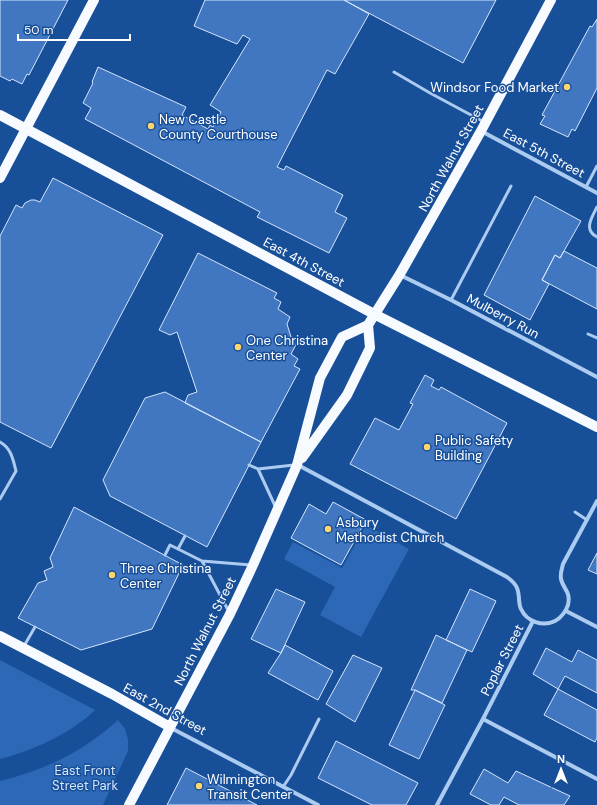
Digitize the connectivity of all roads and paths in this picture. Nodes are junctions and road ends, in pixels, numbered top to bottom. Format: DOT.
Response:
graph roads {
  1 [pos="94,0"];
  2 [pos="551,0"];
  3 [pos="394,72"];
  4 [pos="0,115"];
  5 [pos="484,127"];
  6 [pos="26,129"];
  7 [pos="597,166"];
  8 [pos="0,178"];
  9 [pos="511,186"];
  10 [pos="586,187"];
  11 [pos="597,193"];
  12 [pos="597,207"];
  13 [pos="597,237"];
  14 [pos="400,274"];
  15 [pos="451,300"];
  16 [pos="374,314"];
  17 [pos="368,325"];
  18 [pos="588,334"];
  19 [pos="597,338"];
  20 [pos="597,377"];
  21 [pos="597,427"];
  22 [pos="0,442"];
  23 [pos="249,465"];
  24 [pos="297,465"];
  25 [pos="258,469"];
  26 [pos="0,499"];
  27 [pos="597,501"];
  28 [pos="277,509"];
  29 [pos="575,512"];
  30 [pos="587,520"];
  31 [pos="185,536"];
  32 [pos="178,549"];
  33 [pos="165,555"];
  34 [pos="202,561"];
  35 [pos="253,565"];
  36 [pos="566,611"];
  37 [pos="230,614"];
  38 [pos="533,621"];
  39 [pos="35,627"];
  40 [pos="597,627"];
  41 [pos="0,636"];
  42 [pos="24,647"];
  43 [pos="319,719"];
  44 [pos="483,719"];
  45 [pos="170,727"];
  46 [pos="597,779"];
  47 [pos="283,787"];
  48 [pos="129,805"];
  49 [pos="318,805"];
  50 [pos="437,805"];
  1 -- 6 [label="main road"];
  2 -- 5 [label="main road, North Walnut Street"];
  3 -- 5 [label="lane"];
  4 -- 6 [label="main road, East 4th Street"];
  5 -- 10 [label="street, East 5th Street"];
  5 -- 14 [label="main road, North Walnut Street"];
  6 -- 8 [label="main road"];
  6 -- 16 [label="main road, East 4th Street"];
  7 -- 10 [label="lane"];
  9 -- 15 [label="lane"];
  10 -- 11 [label="street, East 5th Street"];
  12 -- 13 [label="lane"];
  14 -- 15 [label="street, Mulberry Run"];
  14 -- 16 [label="main road, North Walnut Street"];
  15 -- 20 [label="street, Mulberry Run"];
  16 -- 17 [label="main road, North Walnut Street"];
  16 -- 21 [label="main road, East 4th Street"];
  17 -- 24 [label="main road, North Walnut Street"];
  17 -- 24 [label="main road, North Walnut Street"];
  18 -- 19 [label="lane"];
  22 -- 26 [label="lane"];
  23 -- 25 [label="lane"];
  24 -- 25 [label="lane"];
  24 -- 28 [label="main road, North Walnut Street"];
  24 -- 38 [label="street"];
  25 -- 28 [label="lane"];
  27 -- 30 [label="street"];
  28 -- 35 [label="main road, North Walnut Street"];
  29 -- 30 [label="lane"];
  30 -- 36 [label="street"];
  31 -- 32 [label="lane"];
  32 -- 33 [label="lane"];
  32 -- 34 [label="lane"];
  34 -- 35 [label="lane"];
  34 -- 37 [label="lane"];
  35 -- 37 [label="main road, North Walnut Street"];
  36 -- 38 [label="street, Poplar Street"];
  36 -- 40 [label="street"];
  37 -- 45 [label="main road, North Walnut Street"];
  38 -- 44 [label="street, Poplar Street"];
  39 -- 42 [label="lane"];
  41 -- 42 [label="main road, East 2nd Street"];
  42 -- 45 [label="main road, East 2nd Street"];
  43 -- 47 [label="lane"];
  44 -- 46 [label="street"];
  44 -- 50 [label="street, Poplar Street"];
  45 -- 47 [label="street, East 2nd Street"];
  45 -- 48 [label="main road, North Walnut Street"];
  47 -- 49 [label="street, East 2nd Street"];
}
